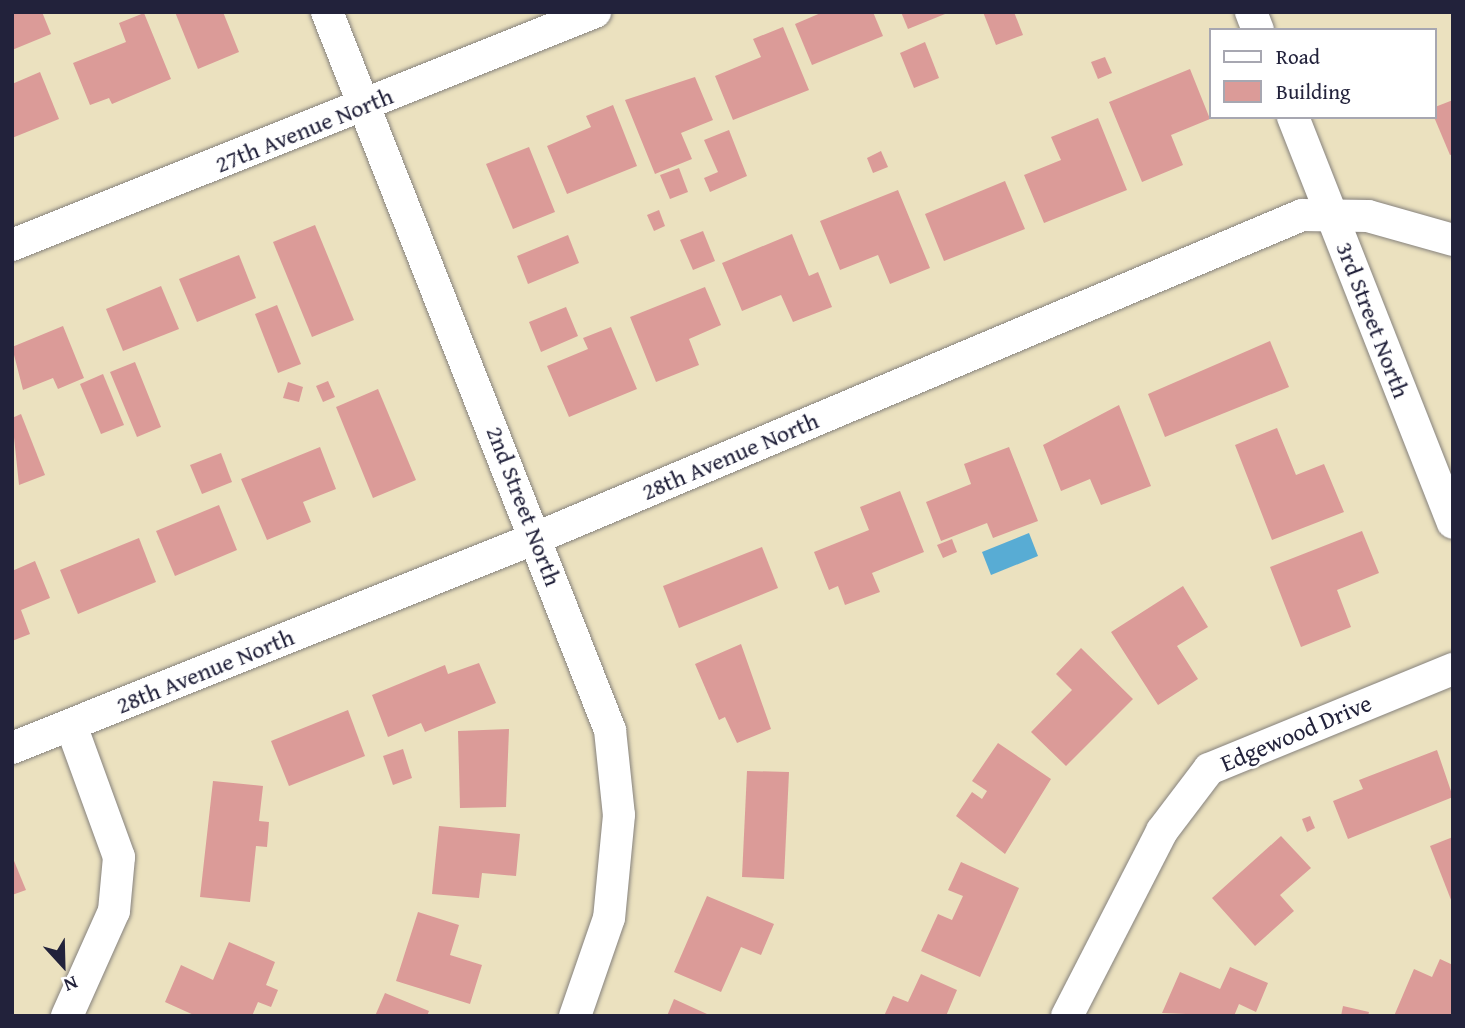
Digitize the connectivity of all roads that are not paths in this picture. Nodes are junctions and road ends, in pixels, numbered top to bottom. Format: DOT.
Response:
graph roads {
  1 [pos="327,12"];
  2 [pos="595,12"];
  3 [pos="365,106"];
  4 [pos="1294,119"];
  5 [pos="1332,216"];
  6 [pos="1453,240"];
  7 [pos="12,246"];
  8 [pos="1453,523"];
  9 [pos="536,538"];
  10 [pos="1453,669"];
  11 [pos="71,725"];
  12 [pos="12,748"];
  13 [pos="67,1016"];
  14 [pos="575,1016"];
  15 [pos="1068,1016"];
  1 -- 3 [label="street, 2nd Street North"];
  2 -- 3 [label="street, 27th Avenue North"];
  3 -- 7 [label="street, 27th Avenue North"];
  3 -- 9 [label="street, 2nd Street North"];
  4 -- 5 [label="street, 3rd Street North"];
  5 -- 6 [label="street, 28th Avenue North"];
  5 -- 8 [label="street, 3rd Street North"];
  5 -- 9 [label="street, 28th Avenue North"];
  9 -- 11 [label="street, 28th Avenue North"];
  9 -- 14 [label="street, 2nd Street North"];
  10 -- 15 [label="street, Edgewood Drive"];
  11 -- 12 [label="street, 28th Avenue North"];
  11 -- 13 [label="street"];
}
